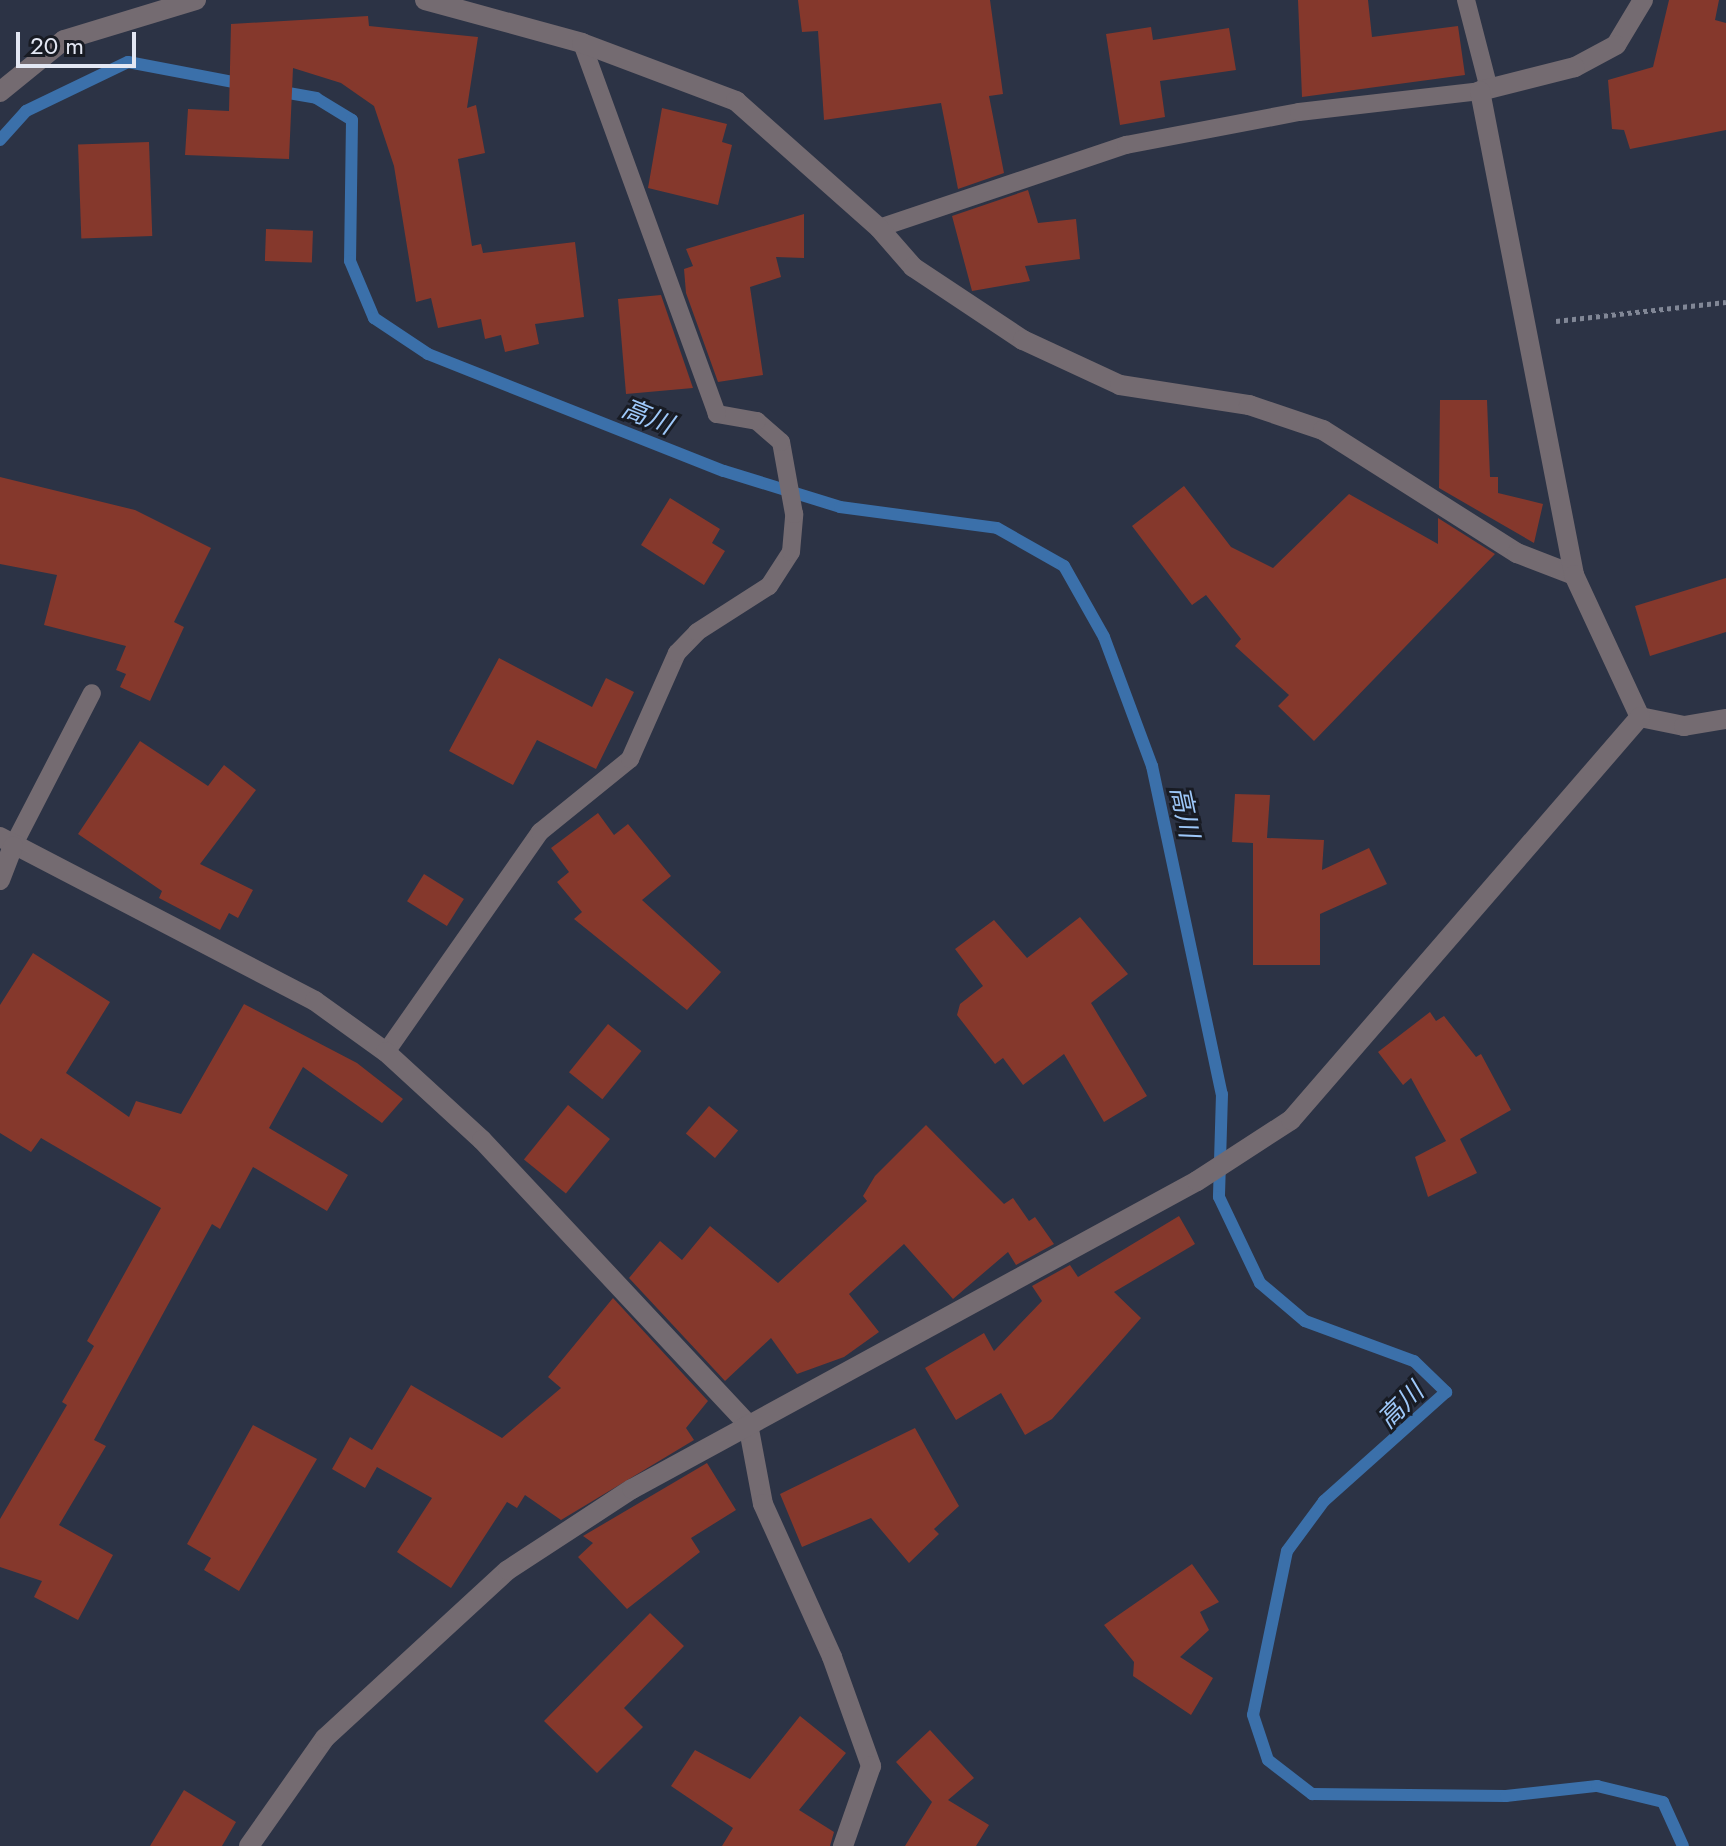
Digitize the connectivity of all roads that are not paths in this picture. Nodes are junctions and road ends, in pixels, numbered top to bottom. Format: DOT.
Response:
graph roads {
  1 [pos="196,0"];
  2 [pos="425,0"];
  3 [pos="1466,0"];
  4 [pos="1643,0"];
  5 [pos="582,43"];
  6 [pos="1485,90"];
  7 [pos="0,92"];
  8 [pos="879,228"];
  9 [pos="1574,575"];
  10 [pos="92,693"];
  11 [pos="1640,717"];
  12 [pos="1726,719"];
  13 [pos="7,842"];
  14 [pos="0,880"];
  15 [pos="386,1052"];
  16 [pos="748,1424"];
  17 [pos="249,1846"];
  18 [pos="843,1846"];
  1 -- 7 [label="street"];
  2 -- 5 [label="street"];
  3 -- 6 [label="lane"];
  4 -- 6 [label="street"];
  5 -- 8 [label="street"];
  5 -- 15 [label="lane"];
  6 -- 8 [label="lane"];
  6 -- 9 [label="street"];
  8 -- 9 [label="street"];
  9 -- 11 [label="street"];
  10 -- 13 [label="lane"];
  11 -- 12 [label="street"];
  11 -- 16 [label="street"];
  13 -- 14 [label="street"];
  13 -- 15 [label="street"];
  15 -- 16 [label="street"];
  16 -- 17 [label="street"];
  16 -- 18 [label="street"];
}
